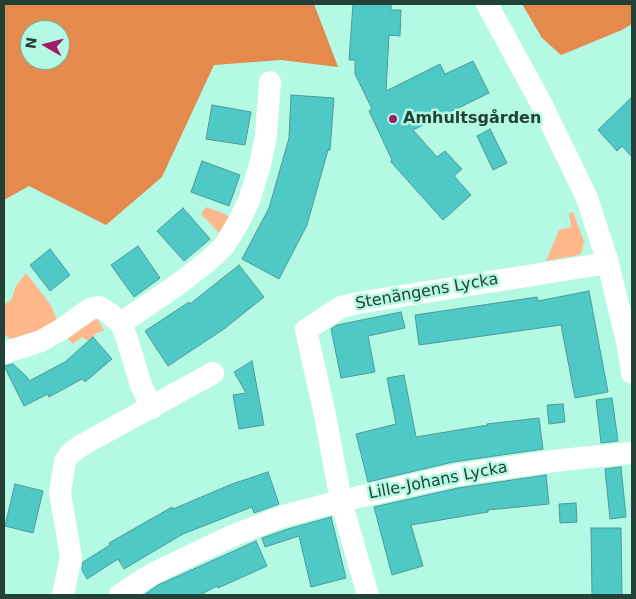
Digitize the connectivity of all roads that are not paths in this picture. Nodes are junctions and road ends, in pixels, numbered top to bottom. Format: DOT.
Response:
graph roads {
  1 [pos="487,4"];
  2 [pos="270,82"];
  3 [pos="608,263"];
  4 [pos="121,323"];
  5 [pos="4,353"];
  6 [pos="213,373"];
  7 [pos="632,373"];
  8 [pos="152,408"];
  9 [pos="632,453"];
  10 [pos="342,501"];
  11 [pos="63,595"];
  12 [pos="120,595"];
  13 [pos="368,595"];
  1 -- 3 [label="street"];
  2 -- 4 [label="street"];
  3 -- 7 [label="street"];
  3 -- 10 [label="street, Stenängens Lycka"];
  4 -- 5 [label="street"];
  4 -- 8 [label="street"];
  6 -- 8 [label="street"];
  8 -- 11 [label="street"];
  9 -- 10 [label="street, Lille-Johans Lycka"];
  10 -- 12 [label="street, Lille-Johans Lycka"];
  10 -- 13 [label="street"];
}
